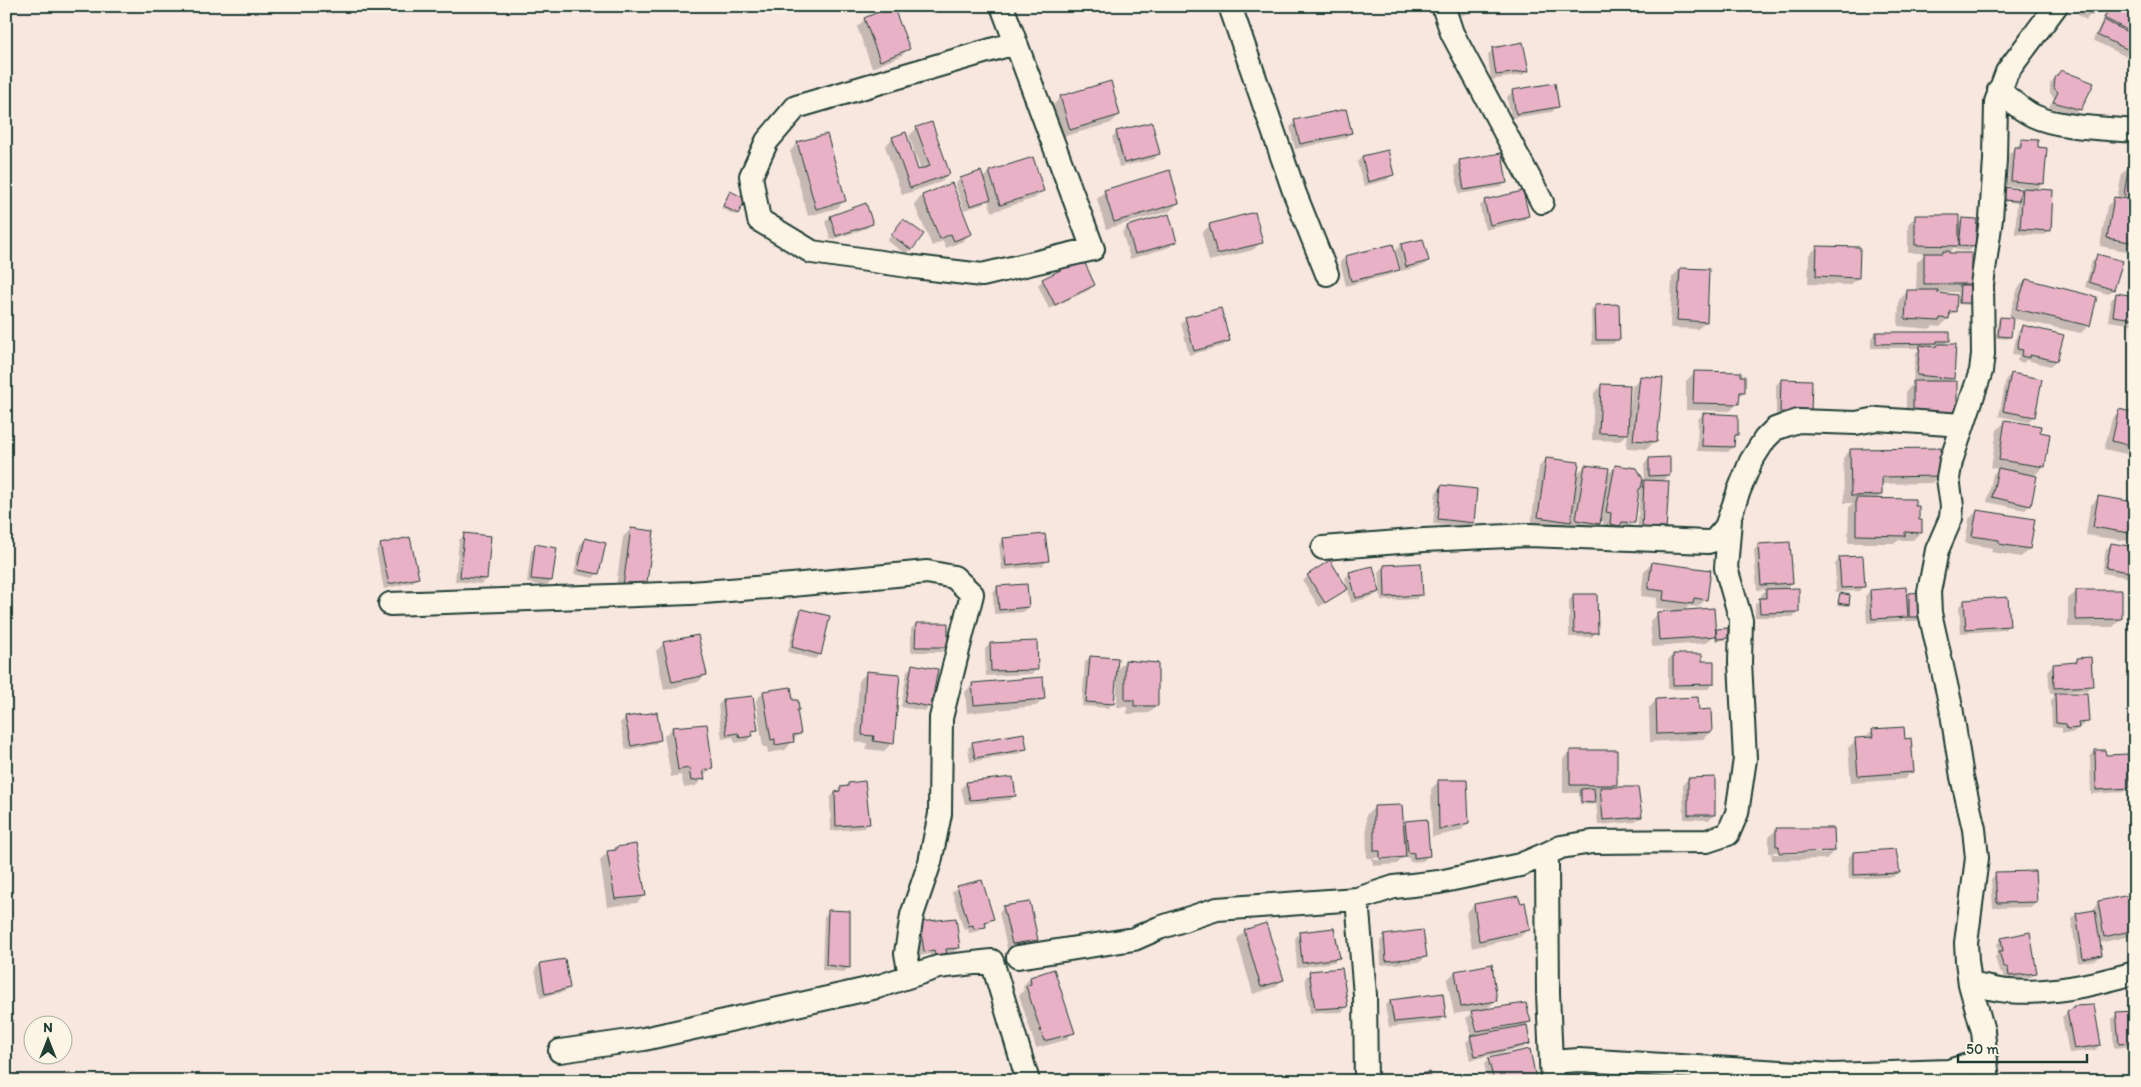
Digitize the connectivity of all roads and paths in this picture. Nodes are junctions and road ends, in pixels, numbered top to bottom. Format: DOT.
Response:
graph roads {
  1 [pos="1002,6"];
  2 [pos="1230,6"];
  3 [pos="1443,6"];
  4 [pos="2056,6"];
  5 [pos="1015,43"];
  6 [pos="1999,90"];
  7 [pos="2135,131"];
  8 [pos="1542,202"];
  9 [pos="1327,274"];
  10 [pos="1962,425"];
  11 [pos="1730,515"];
  12 [pos="1323,548"];
  13 [pos="390,604"];
  14 [pos="1546,854"];
  15 [pos="1357,899"];
  16 [pos="1018,957"];
  17 [pos="2135,973"];
  18 [pos="910,976"];
  19 [pos="1970,984"];
  20 [pos="1985,1050"];
  21 [pos="560,1051"];
  22 [pos="1552,1072"];
  23 [pos="1028,1081"];
  24 [pos="1366,1081"];
  25 [pos="1988,1081"];
  1 -- 5 [label="street"];
  2 -- 9 [label="street"];
  3 -- 8 [label="street"];
  4 -- 6 [label="street"];
  5 -- 5 [label="street"];
  6 -- 7 [label="street"];
  6 -- 10 [label="street"];
  10 -- 11 [label="street"];
  10 -- 19 [label="street"];
  11 -- 12 [label="street"];
  11 -- 14 [label="street"];
  13 -- 18 [label="street"];
  14 -- 15 [label="street"];
  14 -- 22 [label="street"];
  15 -- 16 [label="street"];
  15 -- 24 [label="street"];
  17 -- 19 [label="street"];
  18 -- 21 [label="street"];
  18 -- 23 [label="street"];
  19 -- 20 [label="street"];
  20 -- 22 [label="street"];
  20 -- 25 [label="street"];
}
